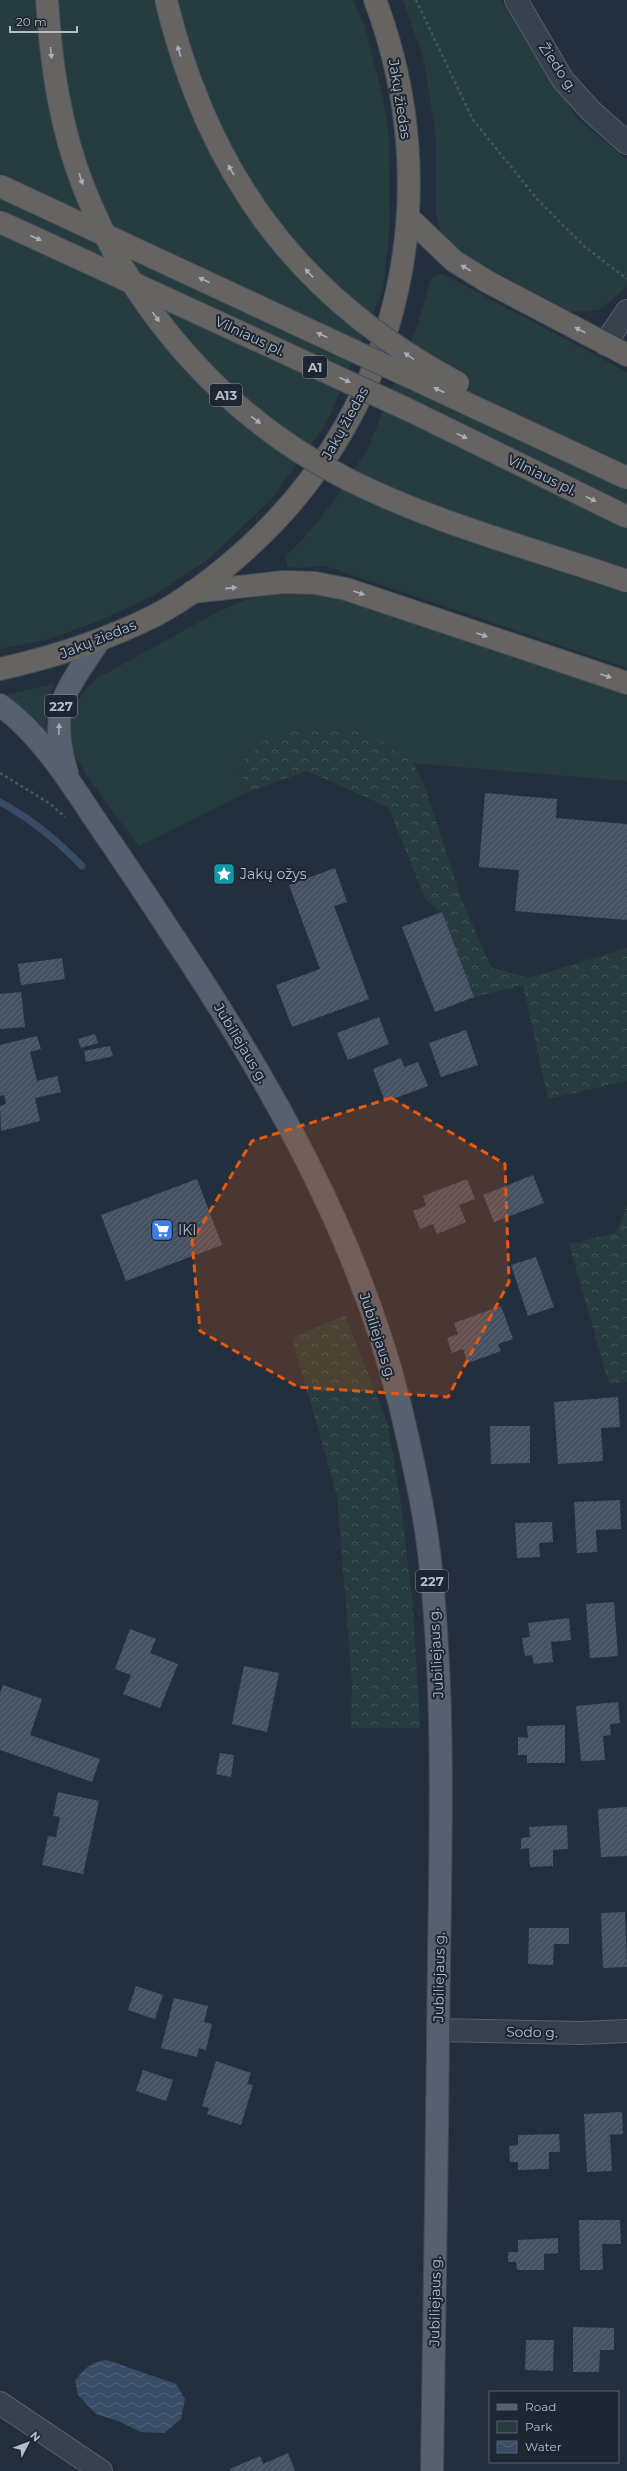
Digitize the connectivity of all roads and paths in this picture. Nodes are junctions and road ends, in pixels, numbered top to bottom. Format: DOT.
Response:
graph roads {
  1 [pos="48,0"];
  2 [pos="166,0"];
  3 [pos="375,0"];
  4 [pos="416,0"];
  5 [pos="516,0"];
  6 [pos="627,143"];
  7 [pos="0,186"];
  8 [pos="409,218"];
  9 [pos="0,222"];
  10 [pos="627,279"];
  11 [pos="627,311"];
  12 [pos="605,344"];
  13 [pos="627,354"];
  14 [pos="627,477"];
  15 [pos="627,517"];
  16 [pos="627,580"];
  17 [pos="192,592"];
  18 [pos="99,641"];
  19 [pos="0,669"];
  20 [pos="627,683"];
  21 [pos="0,705"];
  22 [pos="69,780"];
  23 [pos="438,2030"];
  24 [pos="627,2031"];
  25 [pos="0,2404"];
  26 [pos="101,2471"];
  27 [pos="432,2471"];
  1 -- 16 [label="highway, A13, one-way, bridge"];
  14 -- 2 [label="highway, one-way, bridge"];
  3 -- 8 [label="highway, Jakų žiedas"];
  4 -- 10 [label="path"];
  5 -- 6 [label="street, Žiedo g."];
  14 -- 7 [label="highway, A1, one-way, bridge"];
  12 -- 8 [label="highway, one-way"];
  8 -- 17 [label="highway, Jakų žiedas"];
  9 -- 15 [label="highway, Vilniaus pl. / A1, one-way, bridge"];
  11 -- 12 [label="street"];
  12 -- 13 [label="highway"];
  17 -- 18 [label="highway, Jakų žiedas"];
  17 -- 20 [label="highway, one-way"];
  18 -- 19 [label="highway, Jakų žiedas"];
  22 -- 18 [label="main road, 227, one-way"];
  21 -- 22 [label="main road, 227"];
  22 -- 23 [label="main road, Jubiliejaus g. / 227"];
  23 -- 24 [label="street, Sodo g."];
  23 -- 27 [label="main road, Jubiliejaus g. / 227"];
  25 -- 26 [label="street"];
}
